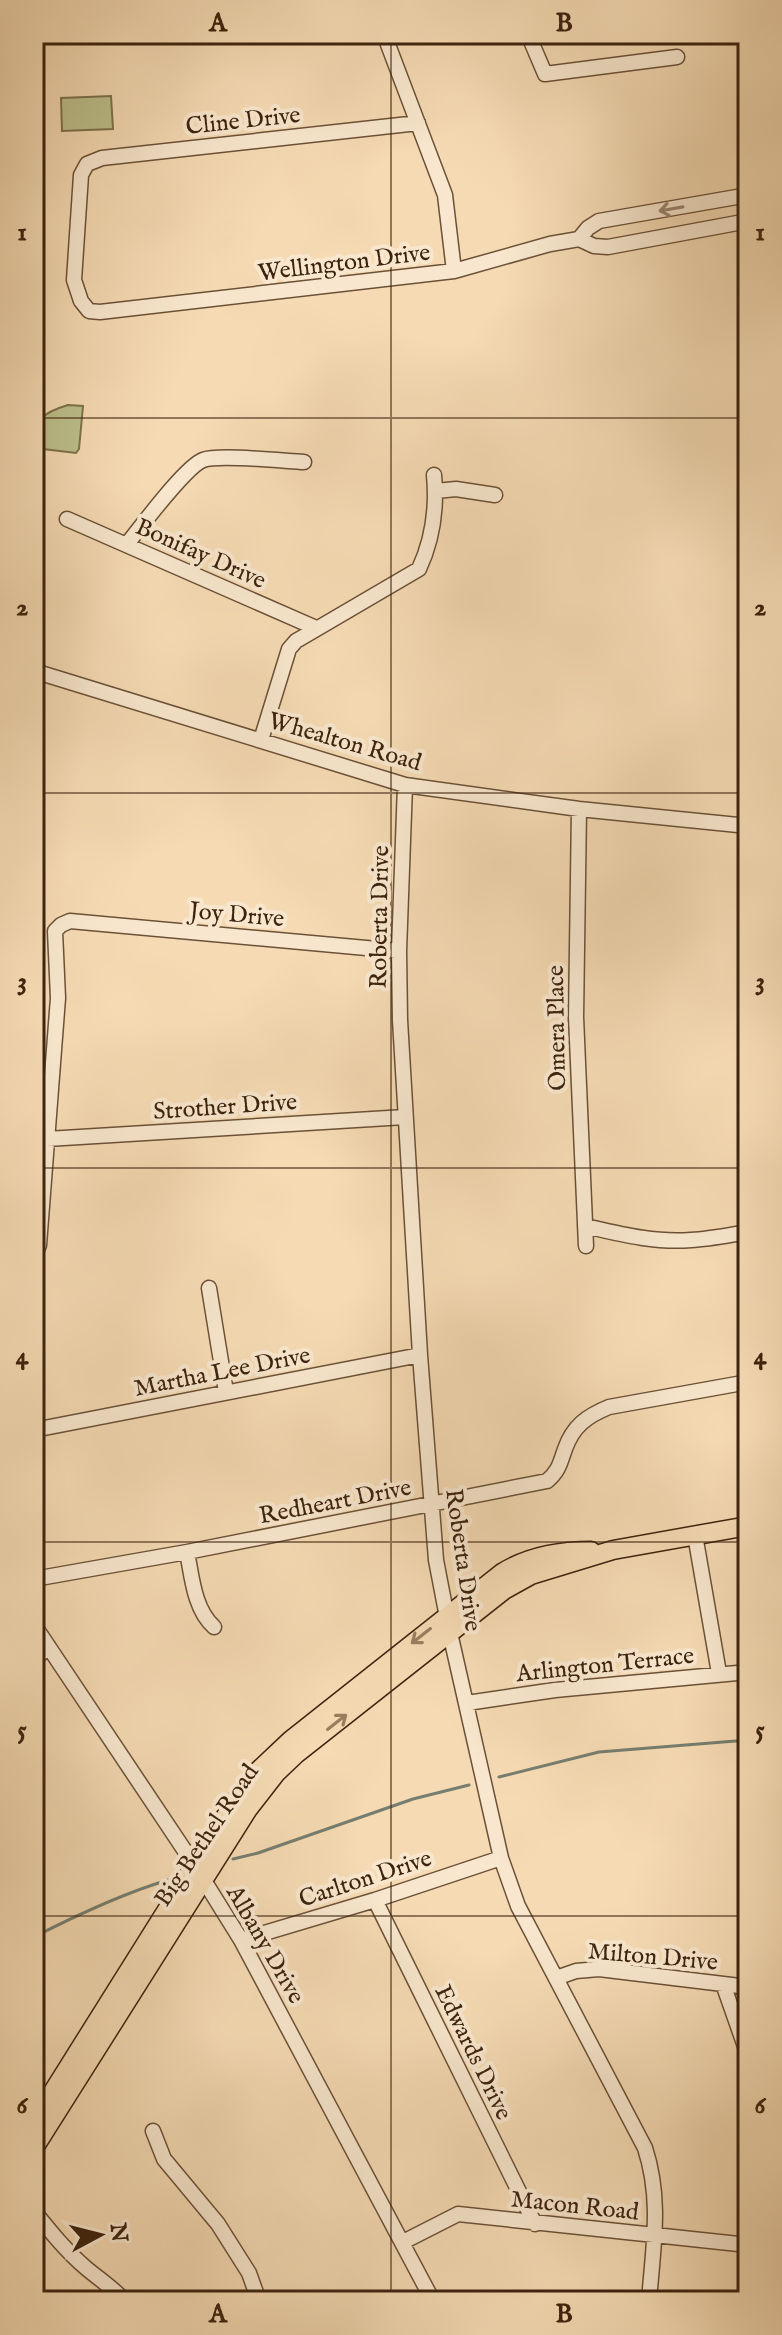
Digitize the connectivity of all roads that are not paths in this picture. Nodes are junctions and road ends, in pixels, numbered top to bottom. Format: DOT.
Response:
graph roads {
  1 [pos="384,34"];
  2 [pos="528,34"];
  3 [pos="677,57"];
  4 [pos="418,123"];
  5 [pos="748,195"];
  6 [pos="748,221"];
  7 [pos="579,239"];
  8 [pos="454,271"];
  9 [pos="111,311"];
  10 [pos="304,462"];
  11 [pos="434,475"];
  12 [pos="436,491"];
  13 [pos="495,495"];
  14 [pos="67,519"];
  15 [pos="127,544"];
  16 [pos="316,628"];
  17 [pos="34,671"];
  18 [pos="261,740"];
  19 [pos="405,785"];
  20 [pos="579,809"];
  21 [pos="748,826"];
  22 [pos="399,951"];
  23 [pos="405,1117"];
  24 [pos="47,1139"];
  25 [pos="585,1226"];
  26 [pos="748,1232"];
  27 [pos="586,1246"];
  28 [pos="34,1257"];
  29 [pos="209,1288"];
  30 [pos="420,1355"];
  31 [pos="748,1382"];
  32 [pos="226,1392"];
  33 [pos="34,1430"];
  34 [pos="432,1504"];
  35 [pos="748,1526"];
  36 [pos="695,1535"];
  37 [pos="187,1552"];
  38 [pos="34,1579"];
  39 [pos="448,1624"];
  40 [pos="34,1625"];
  41 [pos="214,1627"];
  42 [pos="49,1647"];
  43 [pos="34,1659"];
  44 [pos="748,1672"];
  45 [pos="719,1673"];
  46 [pos="467,1703"];
  47 [pos="501,1858"];
  48 [pos="199,1873"];
  49 [pos="375,1900"];
  50 [pos="241,1940"];
  51 [pos="556,1978"];
  52 [pos="723,1984"];
  53 [pos="748,1987"];
  54 [pos="748,2055"];
  55 [pos="34,2122"];
  56 [pos="153,2131"];
  57 [pos="34,2148"];
  58 [pos="34,2211"];
  59 [pos="535,2224"];
  60 [pos="654,2235"];
  61 [pos="403,2242"];
  62 [pos="748,2245"];
  63 [pos="125,2301"];
  64 [pos="259,2301"];
  65 [pos="433,2301"];
  66 [pos="649,2301"];
  1 -- 4 [label="street"];
  2 -- 3 [label="street"];
  4 -- 8 [label="street"];
  4 -- 9 [label="street, Cline Drive"];
  5 -- 7 [label="street, Wellington Drive, one-way"];
  6 -- 7 [label="street, Wellington Drive"];
  7 -- 8 [label="street, Wellington Drive"];
  8 -- 9 [label="street, Wellington Drive"];
  10 -- 15 [label="street"];
  11 -- 12 [label="street"];
  12 -- 13 [label="street"];
  12 -- 16 [label="street"];
  14 -- 15 [label="street, Bonifay Drive"];
  15 -- 16 [label="street, Bonifay Drive"];
  16 -- 18 [label="street"];
  17 -- 18 [label="street, Whealton Road"];
  18 -- 19 [label="street, Whealton Road"];
  19 -- 20 [label="street, Whealton Road"];
  19 -- 22 [label="street, Roberta Drive"];
  20 -- 21 [label="street, Whealton Road"];
  20 -- 25 [label="street, Omera Place"];
  22 -- 23 [label="street, Roberta Drive"];
  22 -- 24 [label="street, Joy Drive"];
  23 -- 24 [label="street, Strother Drive"];
  23 -- 30 [label="street, Roberta Drive"];
  24 -- 28 [label="street"];
  25 -- 26 [label="street"];
  25 -- 27 [label="street, Omera Place"];
  29 -- 32 [label="street"];
  30 -- 32 [label="street, Martha Lee Drive"];
  30 -- 34 [label="street, Roberta Drive"];
  31 -- 34 [label="street, Redheart Drive"];
  32 -- 33 [label="street, Martha Lee Drive"];
  34 -- 37 [label="street, Redheart Drive"];
  34 -- 39 [label="street, Roberta Drive"];
  35 -- 36 [label="main road, Big Bethel Road"];
  36 -- 39 [label="main road, Big Bethel Road"];
  36 -- 45 [label="street"];
  37 -- 38 [label="street, Redheart Drive"];
  37 -- 41 [label="street"];
  39 -- 46 [label="street, Roberta Drive"];
  39 -- 48 [label="main road, Big Bethel Road"];
  40 -- 42 [label="street, Albany Drive"];
  42 -- 43 [label="street"];
  42 -- 48 [label="street, Albany Drive"];
  44 -- 45 [label="street, Arlington Terrace"];
  45 -- 46 [label="street, Arlington Terrace"];
  46 -- 47 [label="street, Roberta Drive"];
  47 -- 49 [label="street, Carlton Drive"];
  47 -- 51 [label="street, Roberta Drive"];
  48 -- 50 [label="street, Albany Drive"];
  48 -- 55 [label="main road, Big Bethel Road"];
  48 -- 57 [label="main road, Big Bethel Road"];
  49 -- 50 [label="street, Carlton Drive"];
  49 -- 59 [label="street, Edwards Drive"];
  50 -- 61 [label="street, Albany Drive"];
  51 -- 52 [label="street, Milton Drive"];
  51 -- 60 [label="street, Roberta Drive"];
  52 -- 53 [label="street, Milton Drive"];
  52 -- 54 [label="street"];
  56 -- 64 [label="street"];
  58 -- 63 [label="street"];
  59 -- 60 [label="street, Macon Road"];
  59 -- 61 [label="street, Macon Road"];
  60 -- 62 [label="street, Macon Road"];
  60 -- 66 [label="street, Roberta Drive"];
  61 -- 65 [label="street, Albany Drive"];
}
